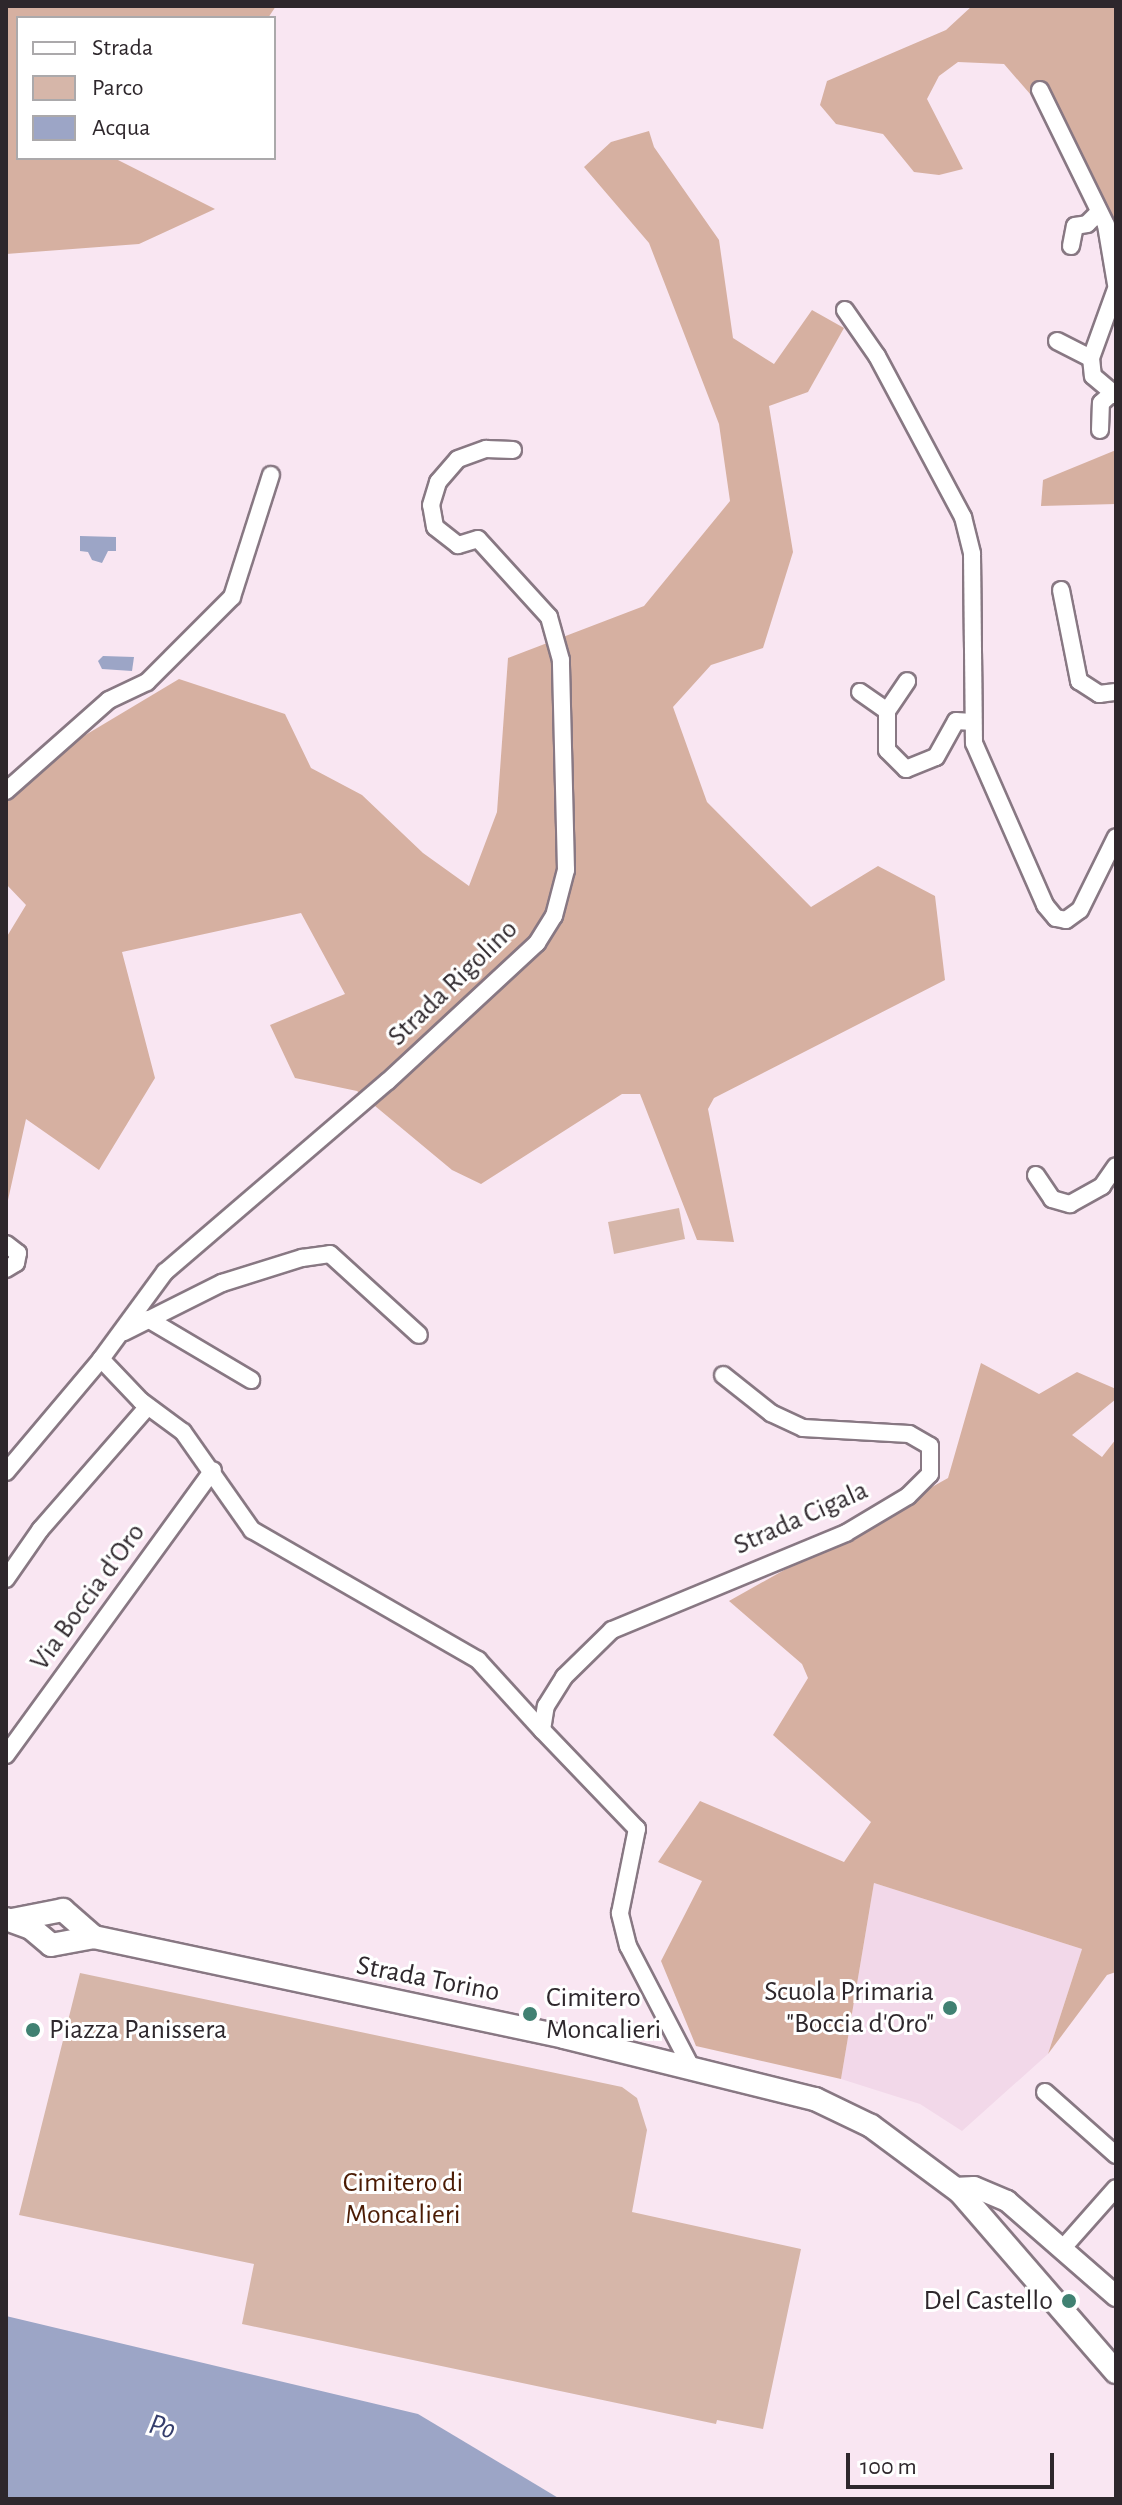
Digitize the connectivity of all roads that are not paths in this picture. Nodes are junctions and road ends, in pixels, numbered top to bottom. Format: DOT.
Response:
graph roads {
  1 [pos="1040,90"];
  2 [pos="1099,212"];
  3 [pos="1071,246"];
  4 [pos="1116,286"];
  5 [pos="845,310"];
  6 [pos="1057,341"];
  7 [pos="1091,358"];
  8 [pos="1113,395"];
  9 [pos="1100,430"];
  10 [pos="513,450"];
  11 [pos="271,475"];
  12 [pos="1061,590"];
  13 [pos="907,681"];
  14 [pos="860,692"];
  15 [pos="1116,692"];
  16 [pos="887,711"];
  17 [pos="973,722"];
  18 [pos="6,791"];
  19 [pos="1116,837"];
  20 [pos="1116,1166"];
  21 [pos="1036,1175"];
  22 [pos="6,1244"];
  23 [pos="6,1269"];
  24 [pos="148,1319"];
  25 [pos="419,1335"];
  26 [pos="117,1336"];
  27 [pos="101,1359"];
  28 [pos="723,1375"];
  29 [pos="251,1380"];
  30 [pos="148,1406"];
  31 [pos="213,1470"];
  32 [pos="6,1472"];
  33 [pos="6,1579"];
  34 [pos="542,1730"];
  35 [pos="6,1755"];
  36 [pos="8,1920"];
  37 [pos="94,1937"];
  38 [pos="690,2065"];
  39 [pos="1045,2092"];
  40 [pos="1116,2155"];
  41 [pos="955,2188"];
  42 [pos="1116,2188"];
  43 [pos="1062,2249"];
  44 [pos="1116,2296"];
  45 [pos="1116,2372"];
  1 -- 2 [label="street"];
  2 -- 3 [label="street"];
  2 -- 4 [label="street"];
  4 -- 7 [label="street"];
  5 -- 17 [label="street"];
  6 -- 7 [label="street"];
  7 -- 8 [label="street"];
  8 -- 9 [label="street"];
  10 -- 26 [label="street, Strada Rigolino"];
  11 -- 18 [label="street"];
  12 -- 15 [label="street"];
  13 -- 16 [label="street"];
  14 -- 16 [label="street"];
  16 -- 17 [label="street"];
  17 -- 19 [label="street"];
  20 -- 21 [label="street"];
  22 -- 23 [label="street"];
  24 -- 25 [label="street"];
  24 -- 26 [label="street"];
  24 -- 29 [label="street"];
  26 -- 27 [label="street, Strada Rigolino"];
  27 -- 30 [label="street"];
  27 -- 32 [label="street, Strada Rigolino"];
  28 -- 34 [label="street, Strada Cigala"];
  30 -- 31 [label="street"];
  30 -- 33 [label="street"];
  31 -- 34 [label="street"];
  31 -- 35 [label="street, Via Boccia d'Oro"];
  34 -- 38 [label="street"];
  36 -- 37 [label="main road, Strada Torino"];
  36 -- 37 [label="main road, Strada Torino"];
  37 -- 38 [label="main road, Strada Torino"];
  38 -- 41 [label="main road, Strada Torino"];
  39 -- 40 [label="street"];
  41 -- 43 [label="street"];
  41 -- 45 [label="main road, Strada Torino"];
  42 -- 43 [label="street"];
  43 -- 44 [label="street"];
}
